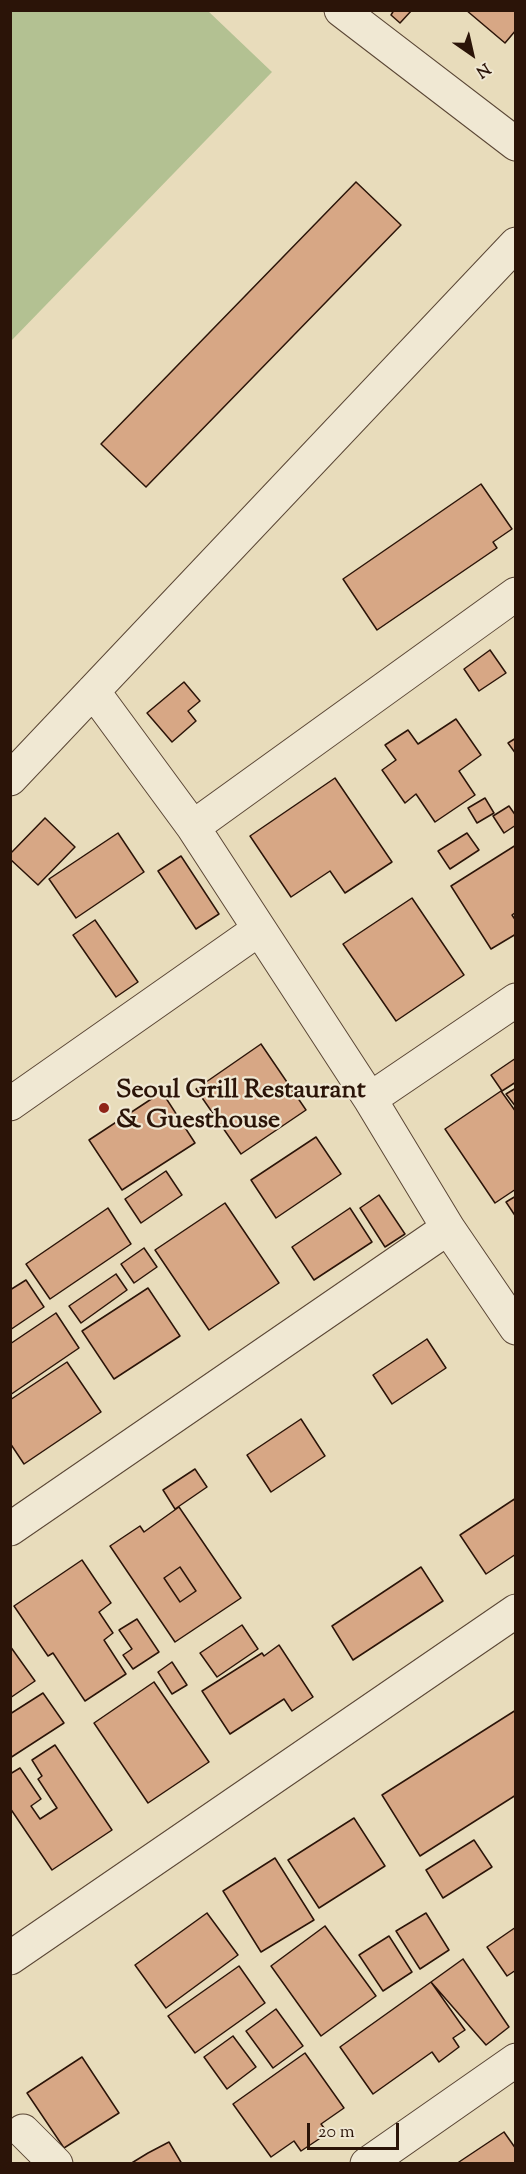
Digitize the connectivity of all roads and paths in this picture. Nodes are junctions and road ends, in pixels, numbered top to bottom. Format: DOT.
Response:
graph roads {
  1 [pos="342,10"];
  2 [pos="516,144"];
  3 [pos="516,244"];
  4 [pos="516,594"];
  5 [pos="93,691"];
  6 [pos="10,779"];
  7 [pos="193,827"];
  8 [pos="258,930"];
  9 [pos="516,1000"];
  10 [pos="370,1099"];
  11 [pos="10,1104"];
  12 [pos="448,1228"];
  13 [pos="516,1328"];
  14 [pos="10,1529"];
  15 [pos="516,1611"];
  16 [pos="10,1959"];
  17 [pos="516,2060"];
  18 [pos="15,2129"];
  19 [pos="56,2163"];
  20 [pos="367,2163"];
  1 -- 2 [label="street"];
  3 -- 5 [label="street"];
  4 -- 7 [label="street"];
  5 -- 6 [label="street"];
  5 -- 7 [label="street"];
  7 -- 8 [label="street"];
  8 -- 10 [label="street"];
  8 -- 11 [label="street"];
  9 -- 10 [label="street"];
  10 -- 12 [label="street"];
  12 -- 13 [label="street"];
  12 -- 14 [label="street"];
  15 -- 16 [label="street"];
  17 -- 20 [label="street"];
  18 -- 19 [label="street"];
}
